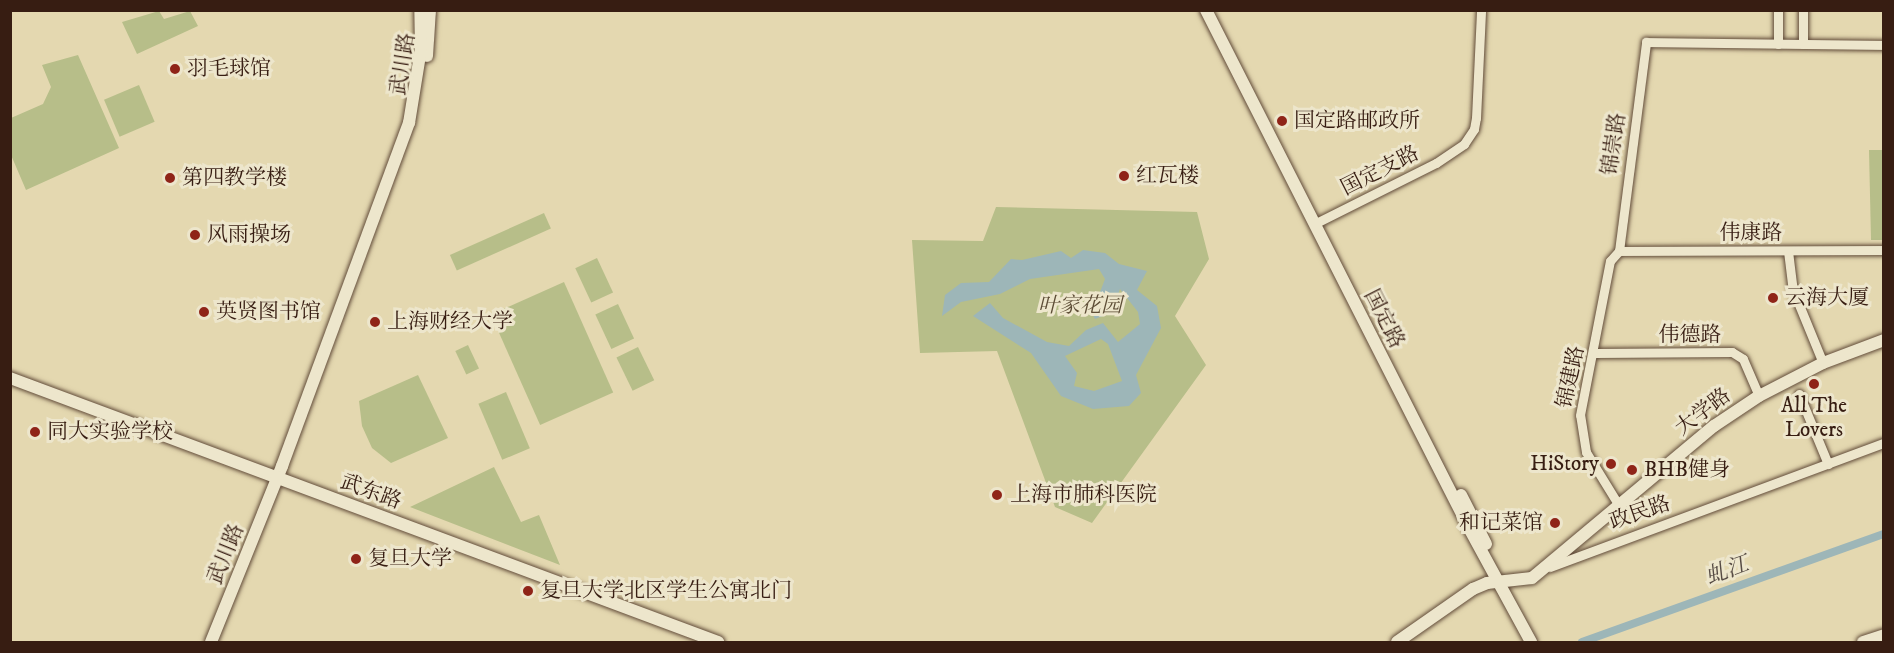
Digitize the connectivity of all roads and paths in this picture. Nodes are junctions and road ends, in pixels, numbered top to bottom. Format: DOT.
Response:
graph roads {
  1 [pos="420,10"];
  2 [pos="430,10"];
  3 [pos="1206,10"];
  4 [pos="1215,10"];
  5 [pos="1481,10"];
  6 [pos="1778,10"];
  7 [pos="1803,10"];
  8 [pos="1778,44"];
  9 [pos="1803,44"];
  10 [pos="1884,45"];
  11 [pos="409,123"];
  12 [pos="1319,221"];
  13 [pos="1884,250"];
  14 [pos="1619,251"];
  15 [pos="1788,251"];
  16 [pos="1884,340"];
  17 [pos="1595,353"];
  18 [pos="1823,363"];
  19 [pos="10,378"];
  20 [pos="1799,394"];
  21 [pos="1759,396"];
  22 [pos="1884,443"];
  23 [pos="1828,464"];
  24 [pos="277,479"];
  25 [pos="1618,504"];
  26 [pos="1545,569"];
  27 [pos="1502,583"];
  28 [pos="1884,635"];
  29 [pos="211,642"];
  30 [pos="718,642"];
  31 [pos="1397,642"];
  32 [pos="1531,642"];
  33 [pos="1539,642"];
  34 [pos="1863,642"];
  1 -- 11 [label="street"];
  2 -- 11 [label="street, 武川路"];
  3 -- 12 [label="street, 国定路"];
  4 -- 12 [label="street, 国定路"];
  5 -- 12 [label="street, 国定支路"];
  6 -- 8 [label="street"];
  7 -- 9 [label="street"];
  8 -- 9 [label="street"];
  8 -- 14 [label="street, 锦崇路"];
  9 -- 10 [label="street"];
  11 -- 24 [label="street, 武川路"];
  12 -- 27 [label="street, 国定路"];
  13 -- 15 [label="street, 伟康路"];
  14 -- 15 [label="street, 伟康路"];
  14 -- 17 [label="street, 锦建路"];
  15 -- 18 [label="street"];
  16 -- 18 [label="street, 大学路"];
  17 -- 21 [label="street, 伟德路"];
  17 -- 25 [label="street, 锦建路"];
  18 -- 21 [label="street, 大学路"];
  19 -- 24 [label="street, 武东路"];
  20 -- 23 [label="street"];
  21 -- 25 [label="street, 大学路"];
  22 -- 23 [label="street, 政民路"];
  23 -- 26 [label="street, 政民路"];
  24 -- 29 [label="street, 武川路"];
  24 -- 30 [label="street, 武东路"];
  25 -- 26 [label="street, 大学路"];
  26 -- 27 [label="street, 大学路"];
  27 -- 31 [label="street"];
  27 -- 32 [label="street, 国定路"];
  27 -- 33 [label="street, 国定路"];
  28 -- 34 [label="street"];
}
